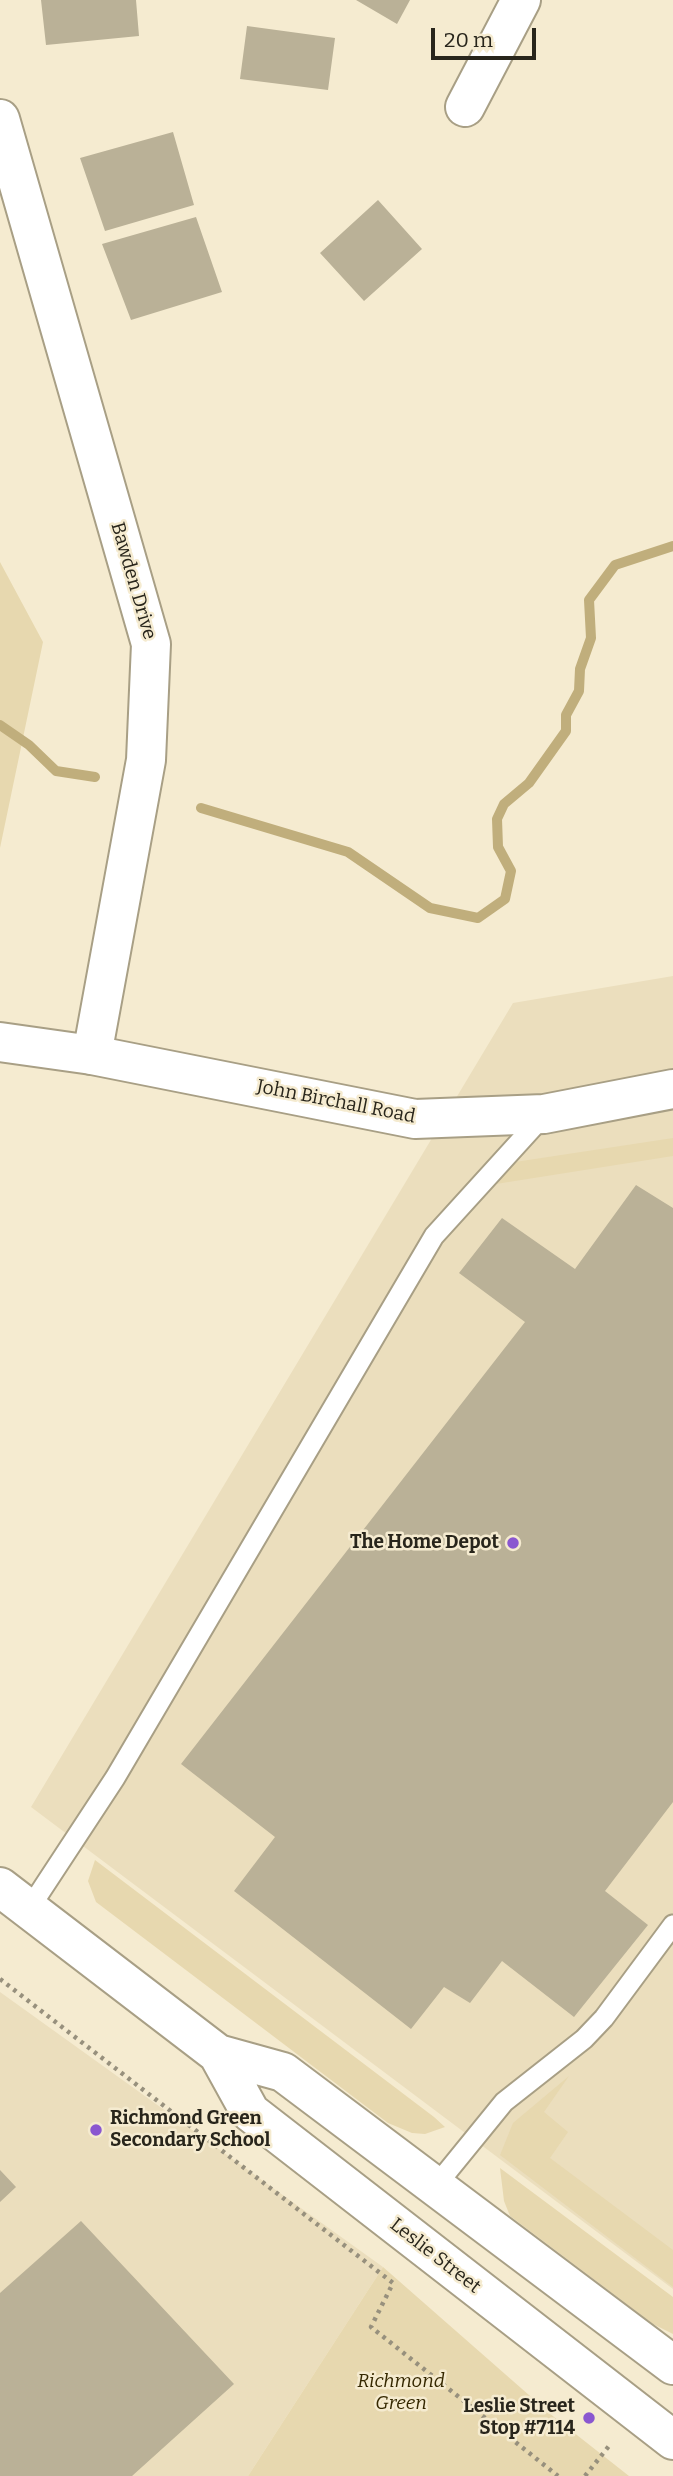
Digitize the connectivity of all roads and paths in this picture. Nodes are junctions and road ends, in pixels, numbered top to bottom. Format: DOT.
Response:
graph roads {
  1 [pos="521,0"];
  2 [pos="465,107"];
  3 [pos="0,119"];
  4 [pos="0,1042"];
  5 [pos="92,1055"];
  6 [pos="673,1089"];
  7 [pos="544,1114"];
  8 [pos="15,1898"];
  9 [pos="673,1925"];
  10 [pos="0,1979"];
  11 [pos="218,2054"];
  12 [pos="434,2188"];
  13 [pos="673,2365"];
  14 [pos="673,2440"];
  15 [pos="609,2446"];
  16 [pos="558,2476"];
  17 [pos="584,2476"];
  1 -- 2 [label="street"];
  3 -- 5 [label="street, Bawden Drive"];
  4 -- 5 [label="street, John Birchall Road"];
  5 -- 7 [label="street, John Birchall Road"];
  6 -- 7 [label="street, John Birchall Road"];
  7 -- 8 [label="lane"];
  8 -- 11 [label="street, Leslie Street"];
  9 -- 12 [label="lane"];
  10 -- 16 [label="path"];
  11 -- 12 [label="street, Leslie Street"];
  11 -- 14 [label="street, Leslie Street"];
  12 -- 13 [label="street, Leslie Street"];
  15 -- 17 [label="path"];
}
